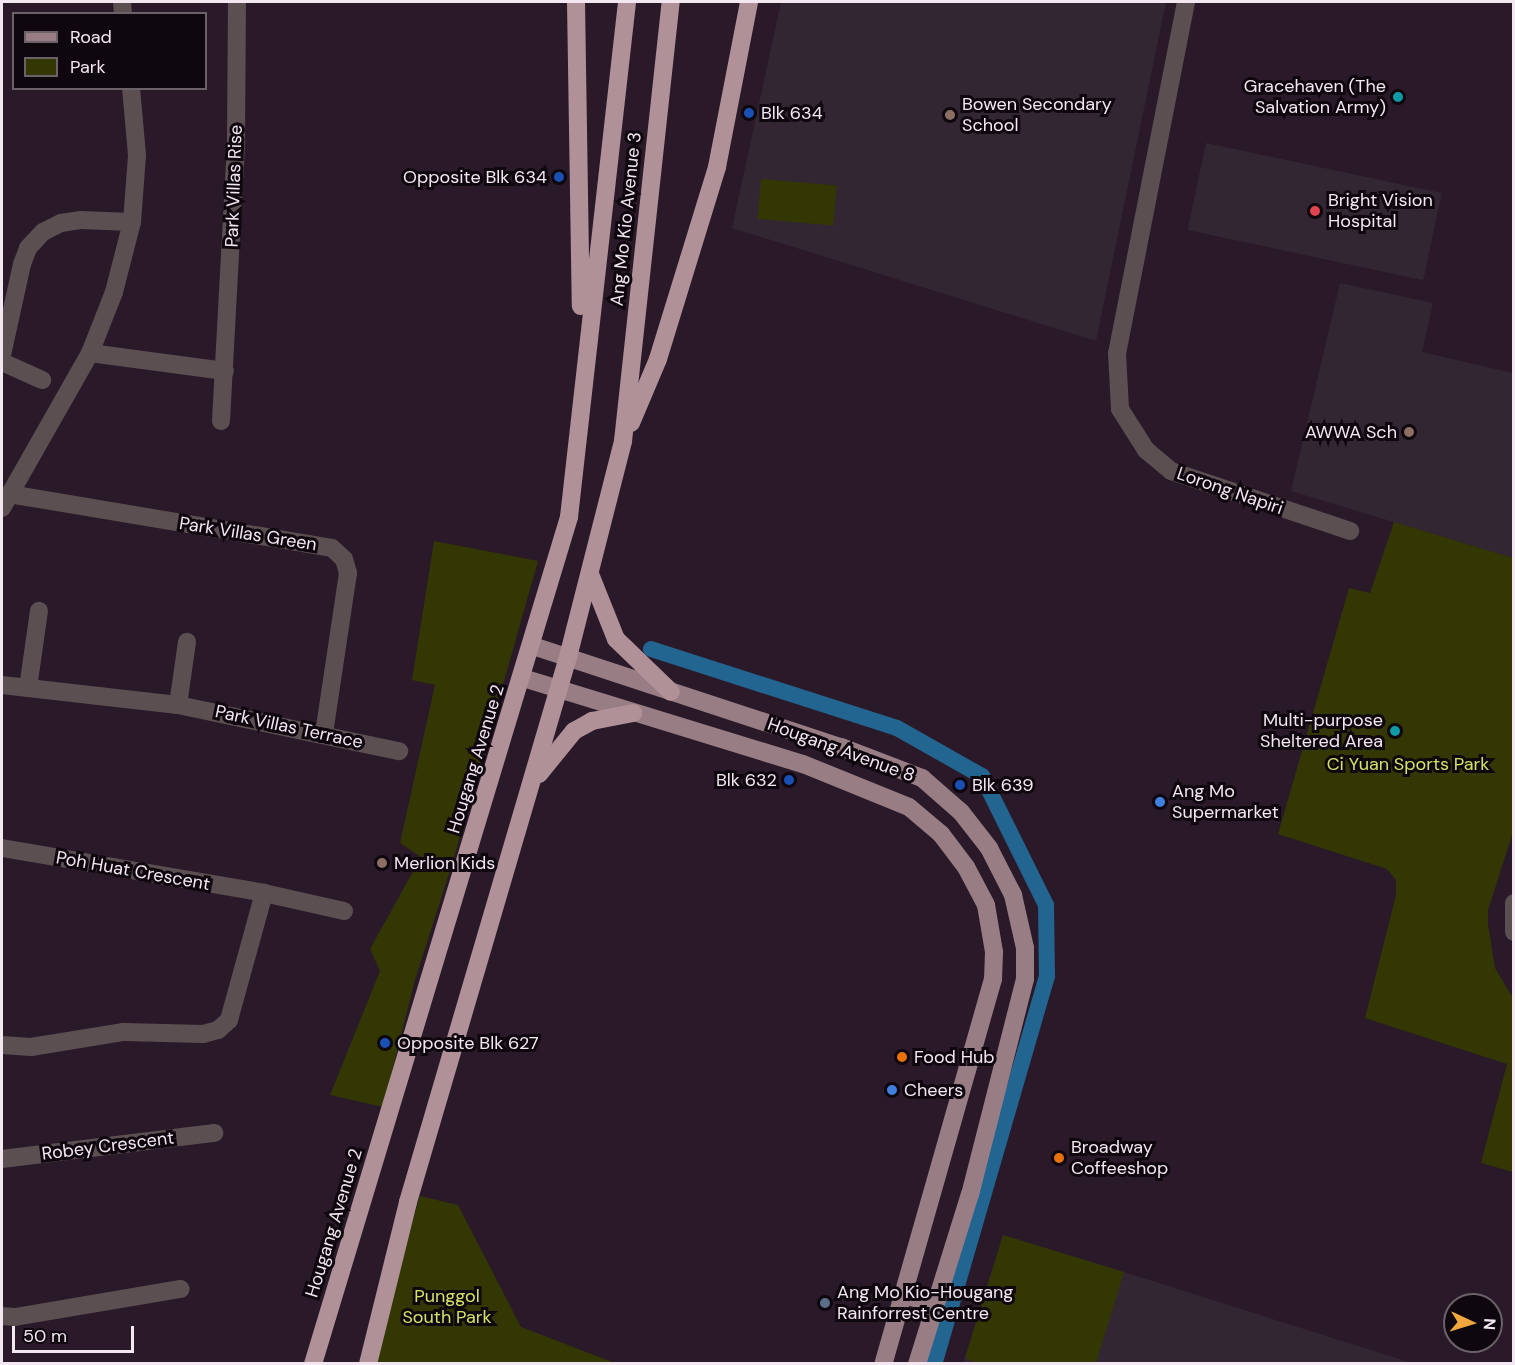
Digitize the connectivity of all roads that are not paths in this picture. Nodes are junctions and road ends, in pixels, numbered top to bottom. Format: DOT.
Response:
graph roads {
  1 [pos="237,2"];
  2 [pos="576,2"];
  3 [pos="627,2"];
  4 [pos="670,2"];
  5 [pos="749,2"];
  6 [pos="1186,2"];
  7 [pos="131,90"];
  8 [pos="132,222"];
  9 [pos="90,353"];
  10 [pos="2,355"];
  11 [pos="2,362"];
  12 [pos="583,366"];
  13 [pos="225,371"];
  14 [pos="42,380"];
  15 [pos="221,421"];
  16 [pos="623,441"];
  17 [pos="5,501"];
  18 [pos="1350,531"];
  19 [pos="590,574"];
  20 [pos="39,611"];
  21 [pos="188,642"];
  22 [pos="533,646"];
  23 [pos="568,657"];
  24 [pos="523,678"];
  25 [pos="2,685"];
  26 [pos="28,688"];
  27 [pos="559,689"];
  28 [pos="672,692"];
  29 [pos="178,705"];
  30 [pos="633,713"];
  31 [pos="324,733"];
  32 [pos="399,751"];
  33 [pos="531,784"];
  34 [pos="2,848"];
  35 [pos="264,893"];
  36 [pos="1514,903"];
  37 [pos="344,911"];
  38 [pos="1514,932"];
  39 [pos="2,1045"];
  40 [pos="214,1132"];
  41 [pos="2,1159"];
  42 [pos="181,1289"];
  43 [pos="903,1295"];
  44 [pos="936,1302"];
  45 [pos="2,1316"];
  46 [pos="313,1364"];
  47 [pos="368,1364"];
  48 [pos="883,1364"];
  49 [pos="917,1364"];
  1 -- 13 [label="street, Park Villas Rise"];
  2 -- 12 [label="highway"];
  3 -- 12 [label="highway, Ang Mo Kio Avenue 3"];
  4 -- 16 [label="highway, Ang Mo Kio Avenue 3"];
  5 -- 16 [label="highway"];
  6 -- 18 [label="street, Lorong Napiri"];
  7 -- 8 [label="street"];
  8 -- 9 [label="street"];
  8 -- 10 [label="street"];
  9 -- 13 [label="street"];
  9 -- 17 [label="street"];
  11 -- 14 [label="street"];
  12 -- 22 [label="highway, Hougang Avenue 2"];
  13 -- 15 [label="street, Park Villas Rise"];
  16 -- 19 [label="highway"];
  17 -- 31 [label="street, Park Villas Green"];
  19 -- 23 [label="highway"];
  19 -- 28 [label="highway"];
  20 -- 26 [label="street"];
  21 -- 29 [label="street"];
  22 -- 23 [label="main road, Hougang Avenue 8"];
  22 -- 24 [label="highway, Hougang Avenue 2"];
  23 -- 27 [label="highway"];
  23 -- 28 [label="main road, Hougang Avenue 8"];
  24 -- 27 [label="main road, Hougang Avenue 8"];
  24 -- 46 [label="highway, Hougang Avenue 2"];
  25 -- 26 [label="street, Park Villas Terrace"];
  26 -- 29 [label="street, Park Villas Terrace"];
  27 -- 30 [label="main road, Hougang Avenue 8"];
  27 -- 33 [label="highway"];
  28 -- 44 [label="main road, Hougang Avenue 8"];
  29 -- 31 [label="street, Park Villas Terrace"];
  30 -- 33 [label="highway"];
  30 -- 43 [label="main road, Hougang Avenue 8"];
  31 -- 32 [label="street, Park Villas Terrace"];
  33 -- 47 [label="highway"];
  34 -- 35 [label="street, Poh Huat Crescent"];
  35 -- 37 [label="street, Poh Huat Crescent"];
  35 -- 39 [label="street"];
  36 -- 38 [label="street"];
  40 -- 41 [label="street, Robey Crescent"];
  42 -- 45 [label="street"];
  43 -- 44 [label="main road"];
  43 -- 48 [label="main road, Hougang Avenue 8"];
  44 -- 49 [label="main road, Hougang Avenue 8"];
}
